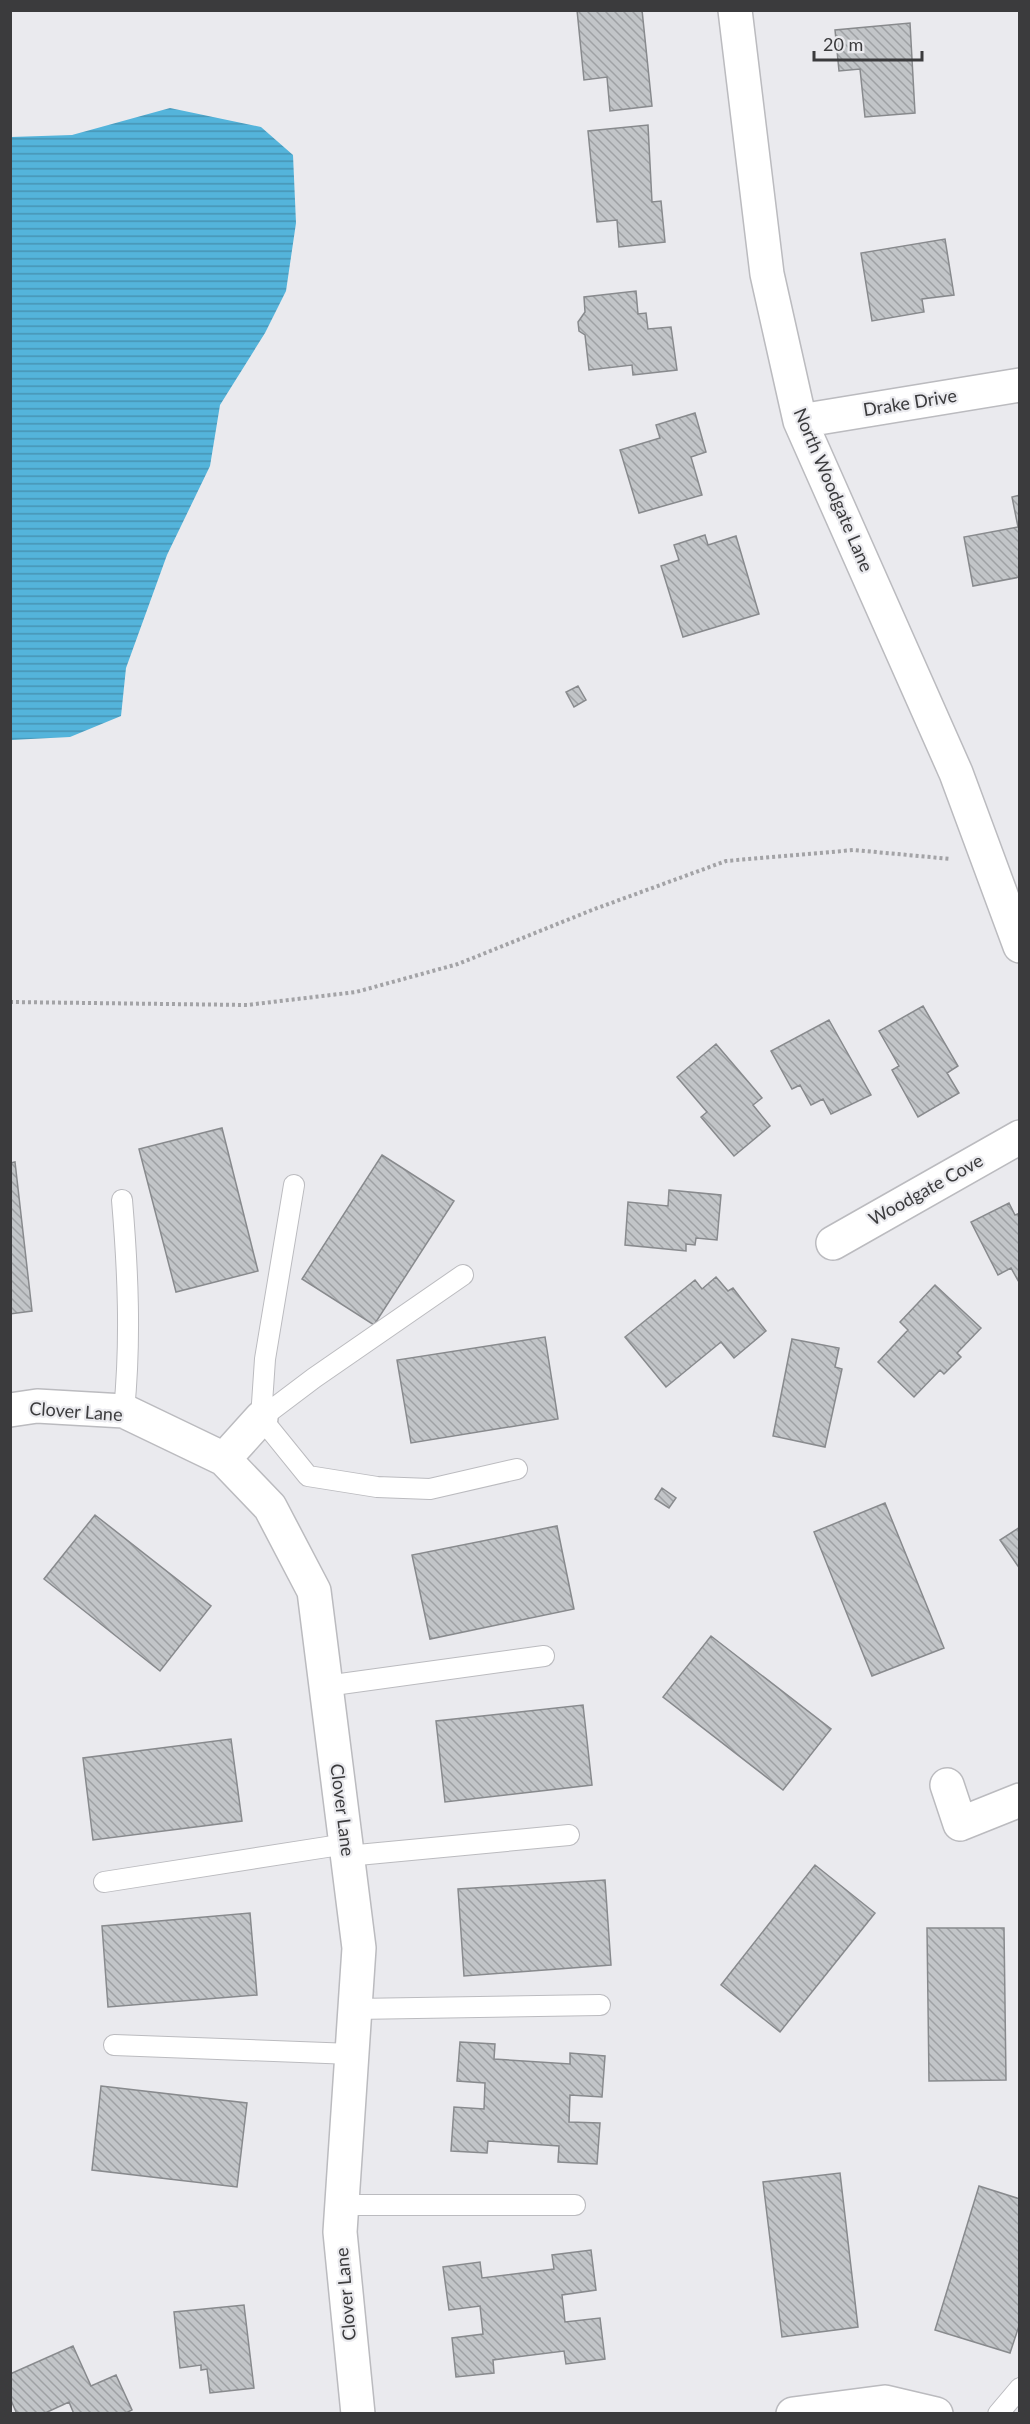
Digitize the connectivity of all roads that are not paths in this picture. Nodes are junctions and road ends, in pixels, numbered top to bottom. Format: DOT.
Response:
graph roads {
  1 [pos="735,10"];
  2 [pos="1020,385"];
  3 [pos="800,421"];
  4 [pos="1020,946"];
  5 [pos="1020,1137"];
  6 [pos="294,1185"];
  7 [pos="122,1200"];
  8 [pos="832,1243"];
  9 [pos="463,1275"];
  10 [pos="10,1410"];
  11 [pos="124,1412"];
  12 [pos="261,1418"];
  13 [pos="224,1459"];
  14 [pos="517,1469"];
  15 [pos="544,1656"];
  16 [pos="326,1686"];
  17 [pos="947,1785"];
  18 [pos="1020,1800"];
  19 [pos="569,1834"];
  20 [pos="347,1850"];
  21 [pos="104,1882"];
  22 [pos="600,2005"];
  23 [pos="355,2009"];
  24 [pos="114,2045"];
  25 [pos="352,2054"];
  26 [pos="342,2205"];
  27 [pos="575,2205"];
  28 [pos="1020,2388"];
  29 [pos="358,2414"];
  30 [pos="793,2414"];
  31 [pos="936,2414"];
  32 [pos="998,2414"];
  1 -- 3 [label="street, North Woodgate Lane"];
  2 -- 3 [label="street, Drake Drive"];
  3 -- 4 [label="street, North Woodgate Lane"];
  5 -- 8 [label="street, Woodgate Cove"];
  6 -- 12 [label="lane"];
  7 -- 11 [label="lane"];
  9 -- 12 [label="lane"];
  10 -- 11 [label="street, Clover Lane"];
  11 -- 13 [label="street, Clover Lane"];
  12 -- 13 [label="street"];
  12 -- 14 [label="lane"];
  13 -- 16 [label="street, Clover Lane"];
  15 -- 16 [label="lane"];
  16 -- 20 [label="street, Clover Lane"];
  17 -- 18 [label="street"];
  19 -- 20 [label="lane"];
  20 -- 21 [label="lane"];
  20 -- 23 [label="street, Clover Lane"];
  22 -- 23 [label="lane"];
  23 -- 25 [label="street, Clover Lane"];
  24 -- 25 [label="lane"];
  25 -- 26 [label="street, Clover Lane"];
  26 -- 27 [label="lane"];
  26 -- 29 [label="street, Clover Lane"];
  28 -- 32 [label="lane"];
  30 -- 31 [label="street"];
}
